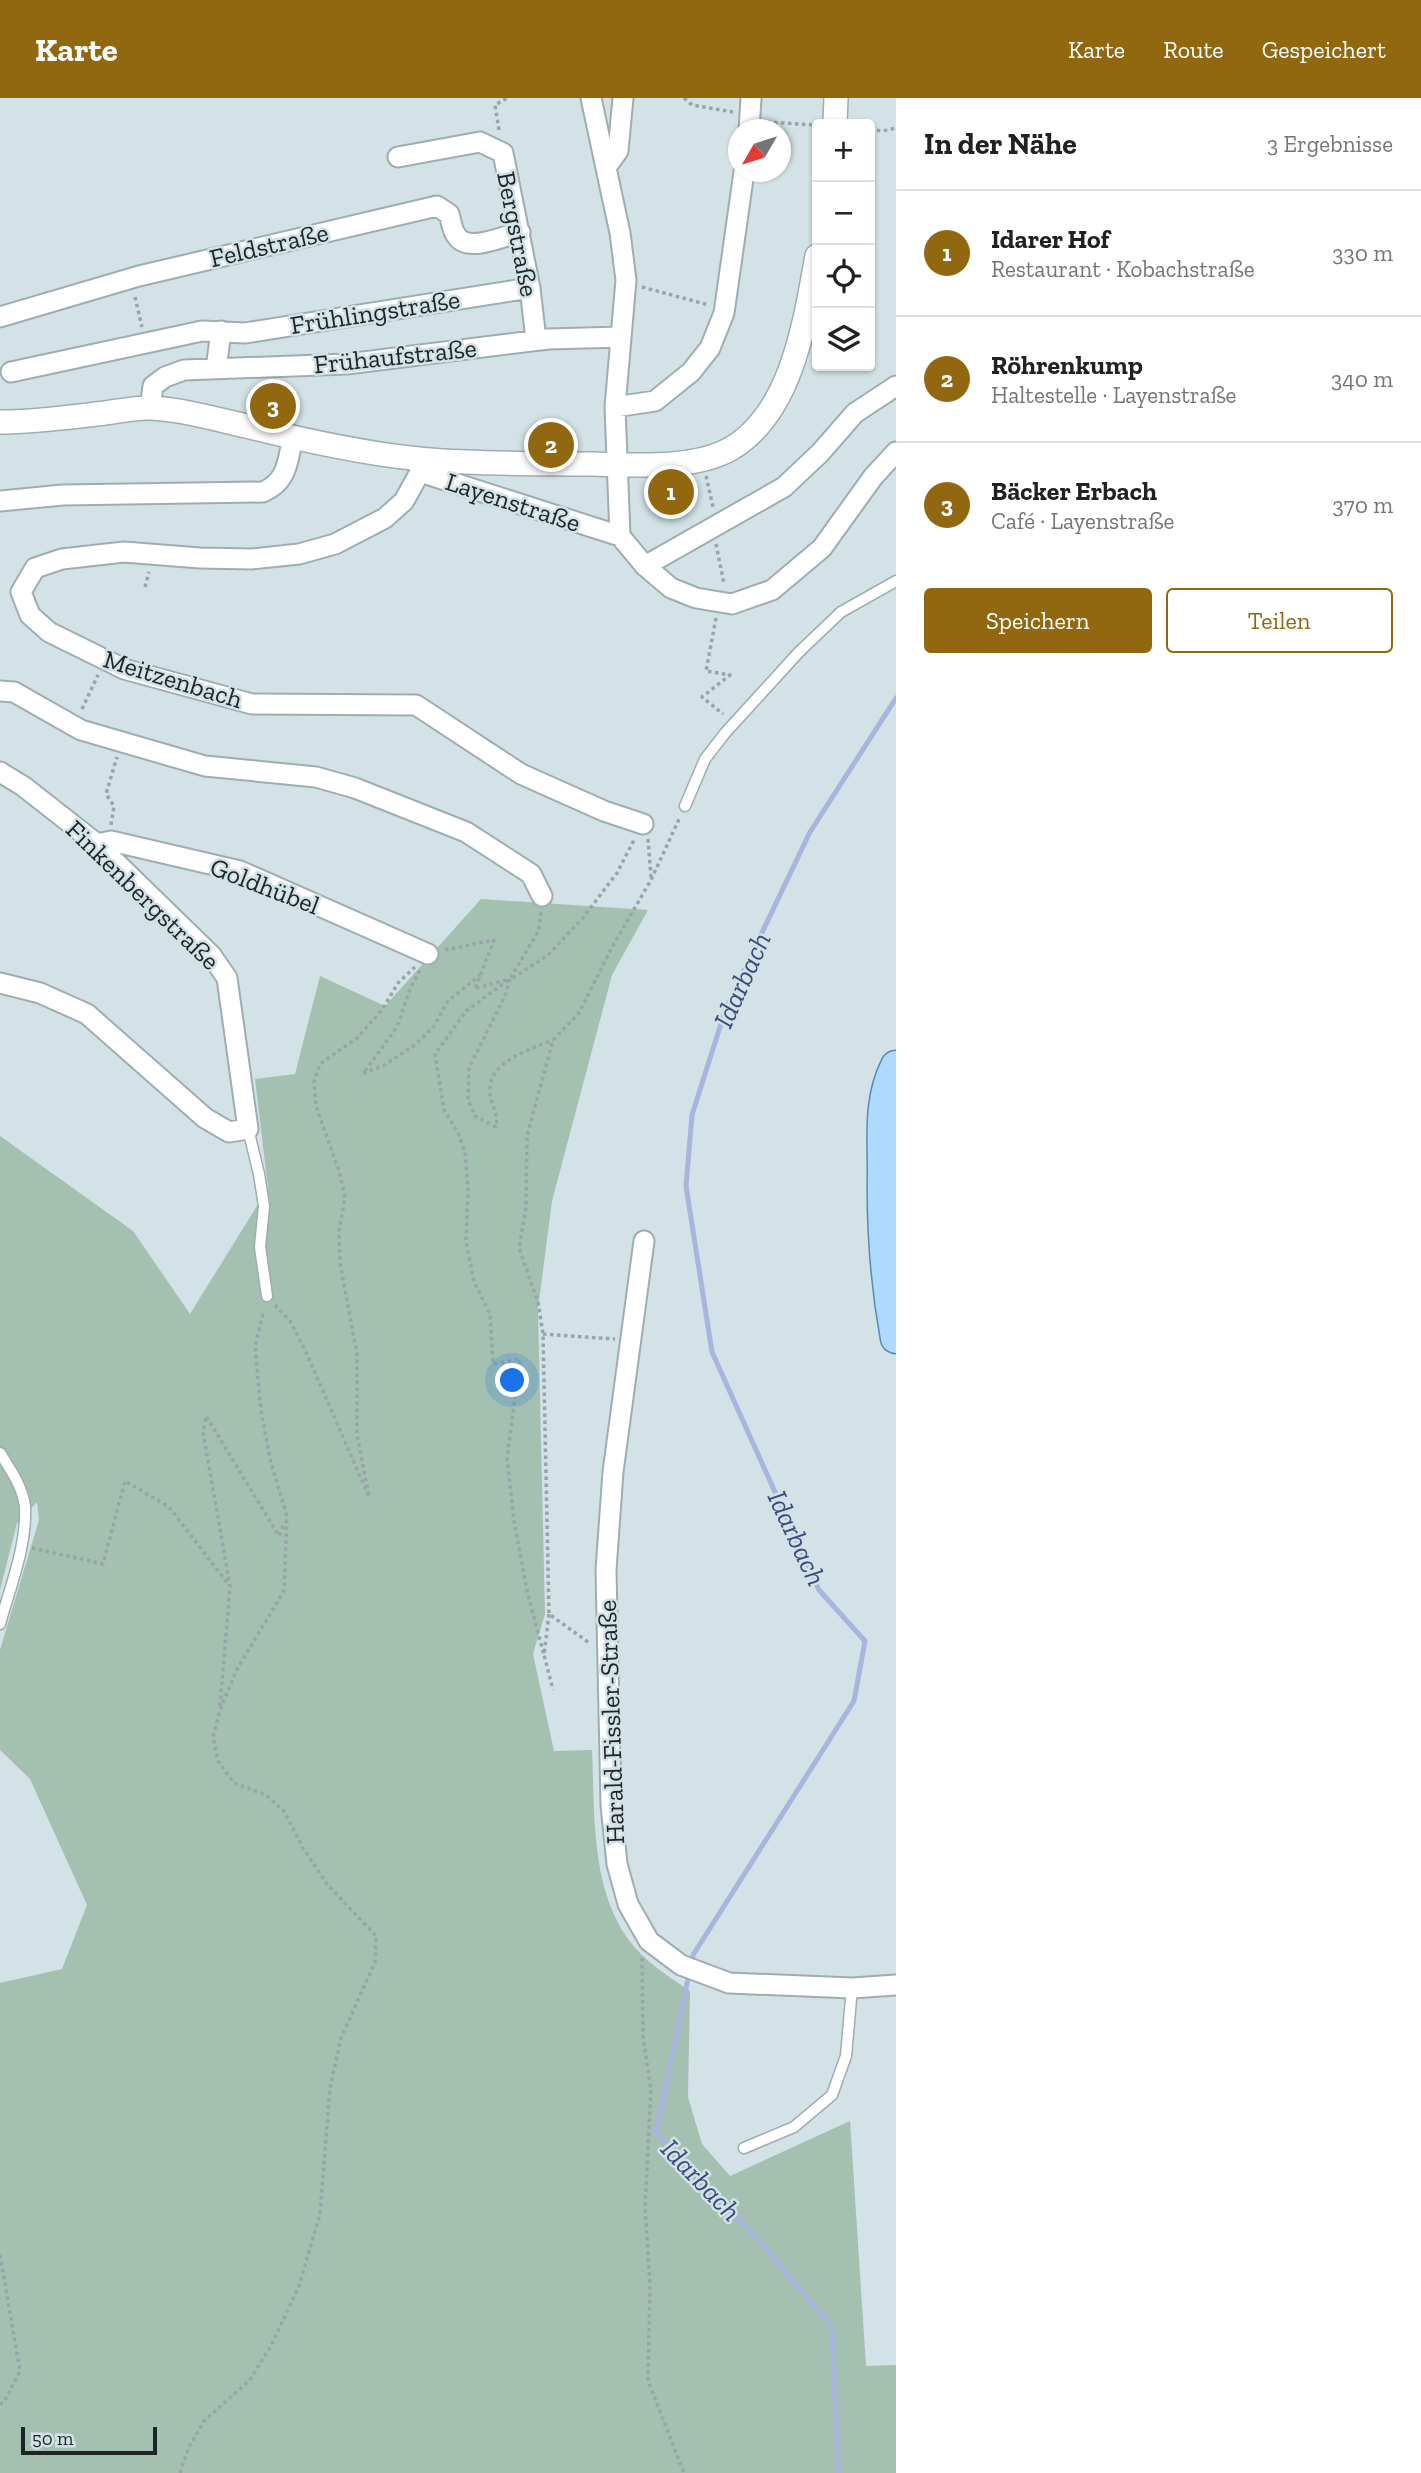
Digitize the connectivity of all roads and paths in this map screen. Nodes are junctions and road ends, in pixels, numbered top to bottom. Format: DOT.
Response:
graph roads {
  1 [pos="507,98"];
  2 [pos="591,98"];
  3 [pos="623,98"];
  4 [pos="751,98"];
  5 [pos="836,98"];
  6 [pos="750,119"];
  7 [pos="835,119"];
  8 [pos="896,128"];
  9 [pos="875,130"];
  10 [pos="503,153"];
  11 [pos="398,157"];
  12 [pos="607,166"];
  13 [pos="743,182"];
  14 [pos="520,232"];
  15 [pos="131,279"];
  16 [pos="812,280"];
  17 [pos="625,282"];
  18 [pos="530,288"];
  19 [pos="724,309"];
  20 [pos="0,317"];
  21 [pos="221,331"];
  22 [pos="621,337"];
  23 [pos="536,340"];
  24 [pos="146,343"];
  25 [pos="216,369"];
  26 [pos="11,372"];
  27 [pos="896,386"];
  28 [pos="615,407"];
  29 [pos="150,408"];
  30 [pos="0,422"];
  31 [pos="293,438"];
  32 [pos="896,452"];
  33 [pos="703,459"];
  34 [pos="617,465"];
  35 [pos="422,466"];
  36 [pos="0,501"];
  37 [pos="715,527"];
  38 [pos="620,536"];
  39 [pos="645,566"];
  40 [pos="896,581"];
  41 [pos="723,603"];
  42 [pos="105,660"];
  43 [pos="0,691"];
  44 [pos="734,723"];
  45 [pos="74,726"];
  46 [pos="122,742"];
  47 [pos="0,772"];
  48 [pos="685,806"];
  49 [pos="643,824"];
  50 [pos="102,843"];
  51 [pos="651,880"];
  52 [pos="542,896"];
  53 [pos="428,954"];
  54 [pos="481,974"];
  55 [pos="510,979"];
  56 [pos="0,983"];
  57 [pos="552,1040"];
  58 [pos="896,1066"];
  59 [pos="248,1129"];
  60 [pos="645,1241"];
  61 [pos="267,1296"];
  62 [pos="543,1334"];
  63 [pos="896,1338"];
  64 [pos="630,1340"];
  65 [pos="0,1453"];
  66 [pos="287,1517"];
  67 [pos="22,1545"];
  68 [pos="230,1586"];
  69 [pos="549,1614"];
  70 [pos="0,1625"];
  71 [pos="544,1655"];
  72 [pos="607,1656"];
  73 [pos="553,1690"];
  74 [pos="220,1710"];
  75 [pos="649,1941"];
  76 [pos="896,1985"];
  77 [pos="852,1987"];
  78 [pos="744,2148"];
  79 [pos="0,2255"];
  80 [pos="0,2404"];
  81 [pos="180,2473"];
  82 [pos="684,2473"];
  1 -- 10 [label="path"];
  2 -- 12 [label="street"];
  3 -- 12 [label="street"];
  4 -- 6 [label="street"];
  5 -- 7 [label="street"];
  8 -- 9 [label="path"];
  10 -- 11 [label="street, Bergstraße"];
  10 -- 14 [label="street, Bergstraße"];
  12 -- 17 [label="street"];
  13 -- 19 [label="street"];
  14 -- 15 [label="street, Feldstraße"];
  14 -- 18 [label="street, Bergstraße"];
  15 -- 20 [label="street, Feldstraße"];
  15 -- 24 [label="path"];
  16 -- 33 [label="street"];
  17 -- 19 [label="path"];
  17 -- 22 [label="street"];
  18 -- 21 [label="street, Frühlingstraße"];
  18 -- 23 [label="street, Bergstraße"];
  19 -- 28 [label="street"];
  21 -- 24 [label="street, Frühlingstraße"];
  21 -- 25 [label="street"];
  22 -- 23 [label="street, Frühaufstraße"];
  22 -- 28 [label="street"];
  23 -- 25 [label="street, Frühaufstraße"];
  24 -- 26 [label="street, Frühlingstraße"];
  25 -- 29 [label="street, Frühaufstraße"];
  27 -- 37 [label="street"];
  28 -- 34 [label="street"];
  29 -- 30 [label="street, Layenstraße"];
  29 -- 31 [label="street, Layenstraße"];
  31 -- 35 [label="street, Layenstraße"];
  31 -- 36 [label="street"];
  32 -- 41 [label="street"];
  33 -- 34 [label="street"];
  33 -- 37 [label="path"];
  34 -- 35 [label="street, Layenstraße"];
  34 -- 38 [label="street, Layenstraße"];
  35 -- 38 [label="street, Layenstraße"];
  35 -- 42 [label="street, Meitzenbach"];
  37 -- 39 [label="street"];
  37 -- 41 [label="path"];
  38 -- 39 [label="street"];
  39 -- 41 [label="street"];
  40 -- 44 [label="lane"];
  41 -- 44 [label="path"];
  42 -- 45 [label="path"];
  42 -- 49 [label="street, Meitzenbach"];
  43 -- 45 [label="street"];
  44 -- 48 [label="lane"];
  45 -- 46 [label="street"];
  46 -- 50 [label="path"];
  46 -- 52 [label="street"];
  47 -- 50 [label="street, Finkenbergstraße"];
  48 -- 51 [label="path"];
  49 -- 51 [label="path"];
  49 -- 55 [label="path"];
  50 -- 53 [label="street, Goldhübel"];
  50 -- 59 [label="street, Finkenbergstraße"];
  51 -- 57 [label="path"];
  52 -- 55 [label="path"];
  53 -- 54 [label="path"];
  53 -- 54 [label="path"];
  53 -- 61 [label="path"];
  54 -- 55 [label="path"];
  55 -- 57 [label="path"];
  55 -- 71 [label="path"];
  56 -- 59 [label="street"];
  57 -- 62 [label="path"];
  58 -- 63 [label="main road"];
  59 -- 61 [label="lane"];
  60 -- 64 [label="street, Harald-Fissler-Straße"];
  61 -- 66 [label="path"];
  62 -- 64 [label="path"];
  62 -- 69 [label="path"];
  64 -- 72 [label="street, Harald-Fissler-Straße"];
  65 -- 67 [label="lane"];
  66 -- 68 [label="path"];
  66 -- 74 [label="path"];
  67 -- 68 [label="path"];
  67 -- 70 [label="lane"];
  68 -- 74 [label="path"];
  69 -- 71 [label="path"];
  69 -- 72 [label="path"];
  71 -- 73 [label="path"];
  72 -- 75 [label="street, Harald-Fissler-Straße"];
  74 -- 81 [label="path"];
  75 -- 77 [label="street, Harald-Fissler-Straße"];
  75 -- 82 [label="path"];
  76 -- 77 [label="street, Harald-Fissler-Straße"];
  77 -- 78 [label="lane"];
  79 -- 80 [label="path"];
}
